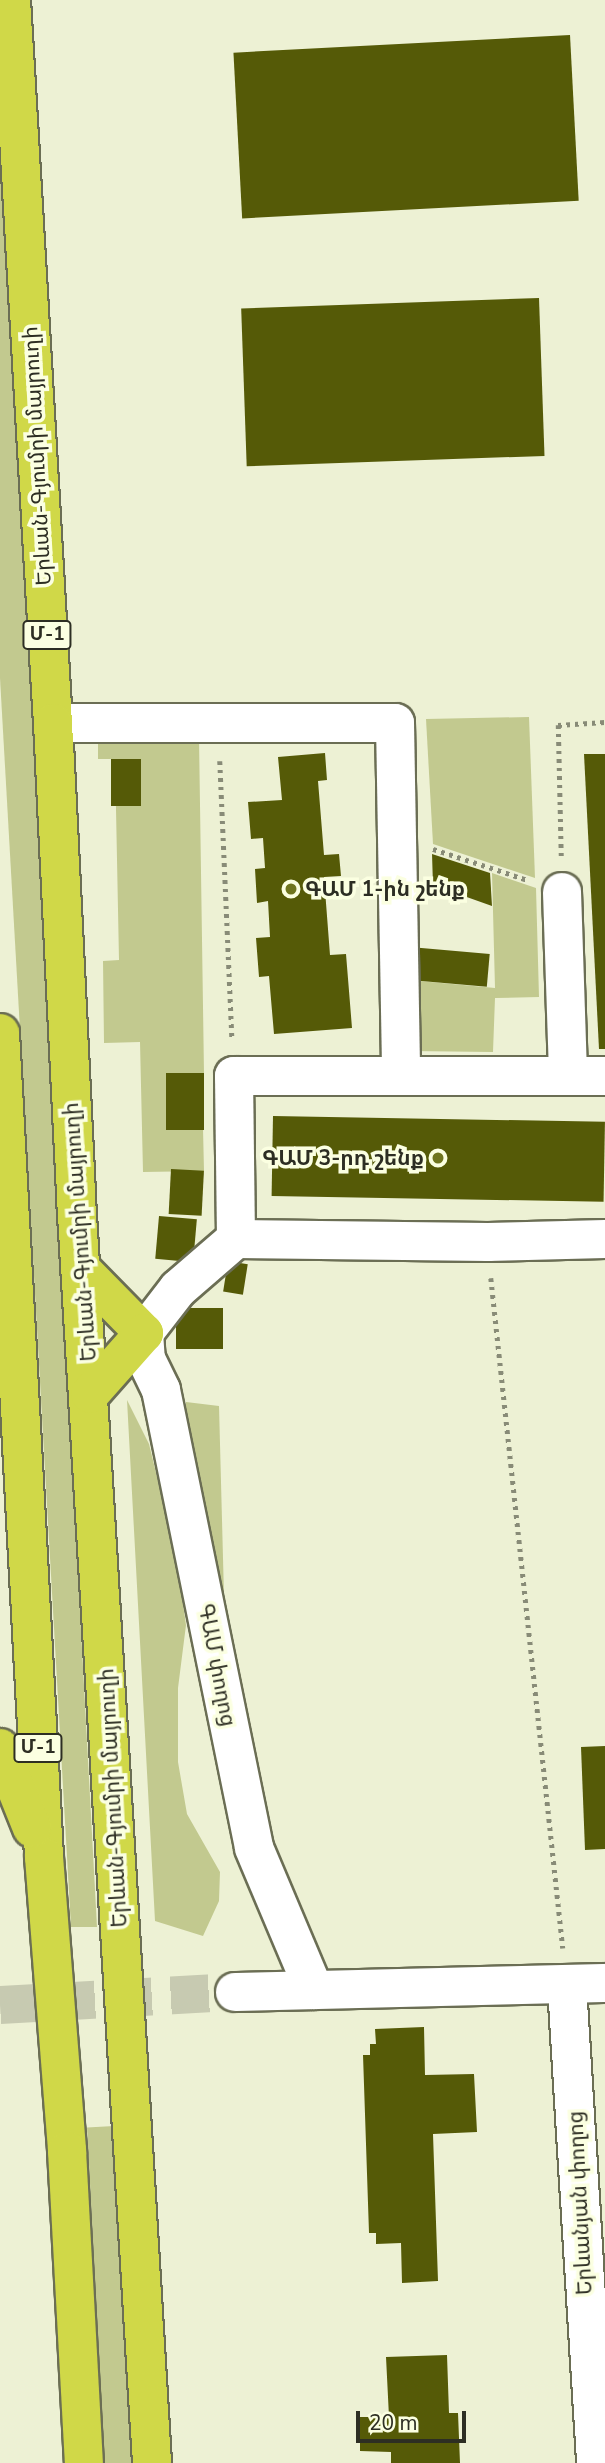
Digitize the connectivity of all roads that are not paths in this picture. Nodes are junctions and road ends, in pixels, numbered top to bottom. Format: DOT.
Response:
graph roads {
  1 [pos="10,0"];
  2 [pos="52,723"];
  3 [pos="562,892"];
  4 [pos="0,1033"];
  5 [pos="401,1074"];
  6 [pos="568,1075"];
  7 [pos="605,1076"];
  8 [pos="1,1088"];
  9 [pos="236,1239"];
  10 [pos="605,1239"];
  11 [pos="81,1269"];
  12 [pos="144,1333"];
  13 [pos="90,1394"];
  14 [pos="0,1748"];
  15 [pos="44,1857"];
  16 [pos="605,1983"];
  17 [pos="567,1986"];
  18 [pos="314,1990"];
  19 [pos="235,1992"];
  20 [pos="84,2463"];
  21 [pos="152,2463"];
  22 [pos="596,2463"];
  1 -- 2 [label="highway, Երևան-Գյումրի մայրուղի / Մ-1"];
  2 -- 5 [label="street"];
  2 -- 11 [label="highway, Երևան-Գյումրի մայրուղի / Մ-1"];
  3 -- 6 [label="street"];
  4 -- 8 [label="highway, Մ-1"];
  5 -- 6 [label="street"];
  5 -- 9 [label="street"];
  6 -- 7 [label="street"];
  8 -- 15 [label="highway, Մ-1"];
  9 -- 10 [label="street"];
  9 -- 12 [label="street"];
  11 -- 12 [label="highway"];
  11 -- 13 [label="highway, Երևան-Գյումրի մայրուղի / Մ-1"];
  12 -- 13 [label="highway"];
  12 -- 18 [label="street, ԳԱՄ փողոց"];
  13 -- 21 [label="highway, Երևան-Գյումրի մայրուղի / Մ-1"];
  14 -- 15 [label="highway"];
  15 -- 20 [label="highway, Մ-1"];
  16 -- 17 [label="street"];
  17 -- 18 [label="street"];
  17 -- 22 [label="street, Երևանյան փողոց"];
  18 -- 19 [label="street"];
}
